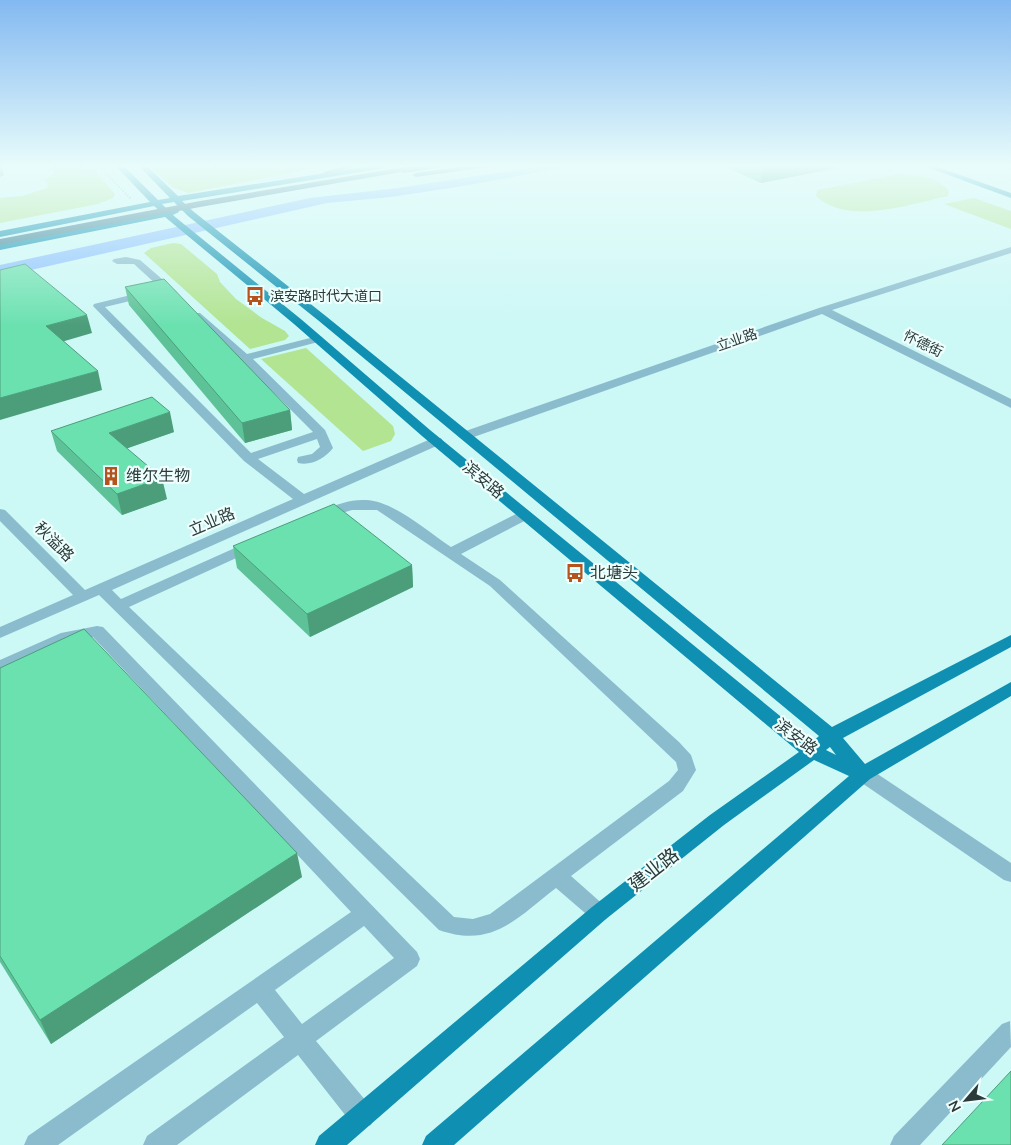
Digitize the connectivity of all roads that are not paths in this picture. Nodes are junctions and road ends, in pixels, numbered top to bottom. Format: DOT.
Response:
graph roads {
  1 [pos="82,218"];
  2 [pos="98,218"];
  3 [pos="119,218"];
  4 [pos="140,218"];
  5 [pos="173,218"];
  6 [pos="196,218"];
  7 [pos="0,235"];
  8 [pos="0,242"];
  9 [pos="0,247"];
  10 [pos="1011,250"];
  11 [pos="117,262"];
  12 [pos="168,290"];
  13 [pos="823,310"];
  14 [pos="318,339"];
  15 [pos="245,358"];
  16 [pos="1011,404"];
  17 [pos="321,433"];
  18 [pos="464,436"];
  19 [pos="437,442"];
  20 [pos="248,458"];
  21 [pos="304,460"];
  22 [pos="304,501"];
  23 [pos="0,513"];
  24 [pos="525,515"];
  25 [pos="309,521"];
  26 [pos="266,540"];
  27 [pos="450,553"];
  28 [pos="101,588"];
  29 [pos="83,596"];
  30 [pos="118,606"];
  31 [pos="0,633"];
  32 [pos="1011,640"];
  33 [pos="0,666"];
  34 [pos="1011,688"];
  35 [pos="831,736"];
  36 [pos="812,752"];
  37 [pos="863,774"];
  38 [pos="1011,874"];
  39 [pos="556,876"];
  40 [pos="599,913"];
  41 [pos="365,914"];
  42 [pos="259,988"];
  43 [pos="1011,1033"];
  44 [pos="300,1039"];
  45 [pos="362,1116"];
  46 [pos="37,1145"];
  47 [pos="156,1145"];
  48 [pos="328,1145"];
  49 [pos="436,1145"];
  50 [pos="903,1145"];
  1 -- 7 [label="main road"];
  2 -- 7 [label="highway"];
  3 -- 8 [label="highway"];
  4 -- 9 [label="main road"];
  5 -- 14 [label="main road, 滨安路"];
  6 -- 18 [label="main road, 滨安路"];
  10 -- 13 [label="street, 立业路"];
  11 -- 12 [label="street"];
  12 -- 15 [label="street"];
  12 -- 20 [label="street"];
  13 -- 16 [label="street, 怀德街"];
  13 -- 18 [label="street, 立业路"];
  14 -- 15 [label="street"];
  14 -- 19 [label="main road, 滨安路"];
  15 -- 17 [label="street"];
  17 -- 20 [label="street"];
  17 -- 21 [label="street"];
  18 -- 35 [label="main road, 滨安路"];
  19 -- 22 [label="street, 立业路"];
  19 -- 24 [label="main road, 滨安路"];
  20 -- 22 [label="street"];
  22 -- 28 [label="street, 立业路"];
  23 -- 29 [label="street, 秋溢路"];
  24 -- 27 [label="street"];
  24 -- 36 [label="main road, 滨安路"];
  25 -- 27 [label="street"];
  26 -- 30 [label="street"];
  27 -- 39 [label="street"];
  28 -- 29 [label="street, 立业路"];
  28 -- 30 [label="street"];
  29 -- 31 [label="street, 立业路"];
  30 -- 39 [label="street"];
  32 -- 35 [label="main road, 建业路"];
  33 -- 41 [label="street"];
  34 -- 37 [label="main road"];
  35 -- 36 [label="main road, 建业路"];
  35 -- 37 [label="main road, 滨安路"];
  36 -- 37 [label="main road, 滨安路"];
  36 -- 40 [label="main road, 建业路"];
  37 -- 38 [label="street, 滨安路"];
  37 -- 49 [label="main road"];
  39 -- 40 [label="street"];
  40 -- 45 [label="main road, 建业路"];
  41 -- 42 [label="street"];
  41 -- 44 [label="street"];
  42 -- 44 [label="street"];
  42 -- 46 [label="street"];
  43 -- 50 [label="street"];
  44 -- 45 [label="street"];
  44 -- 47 [label="street"];
  45 -- 48 [label="main road, 建业路"];
}
